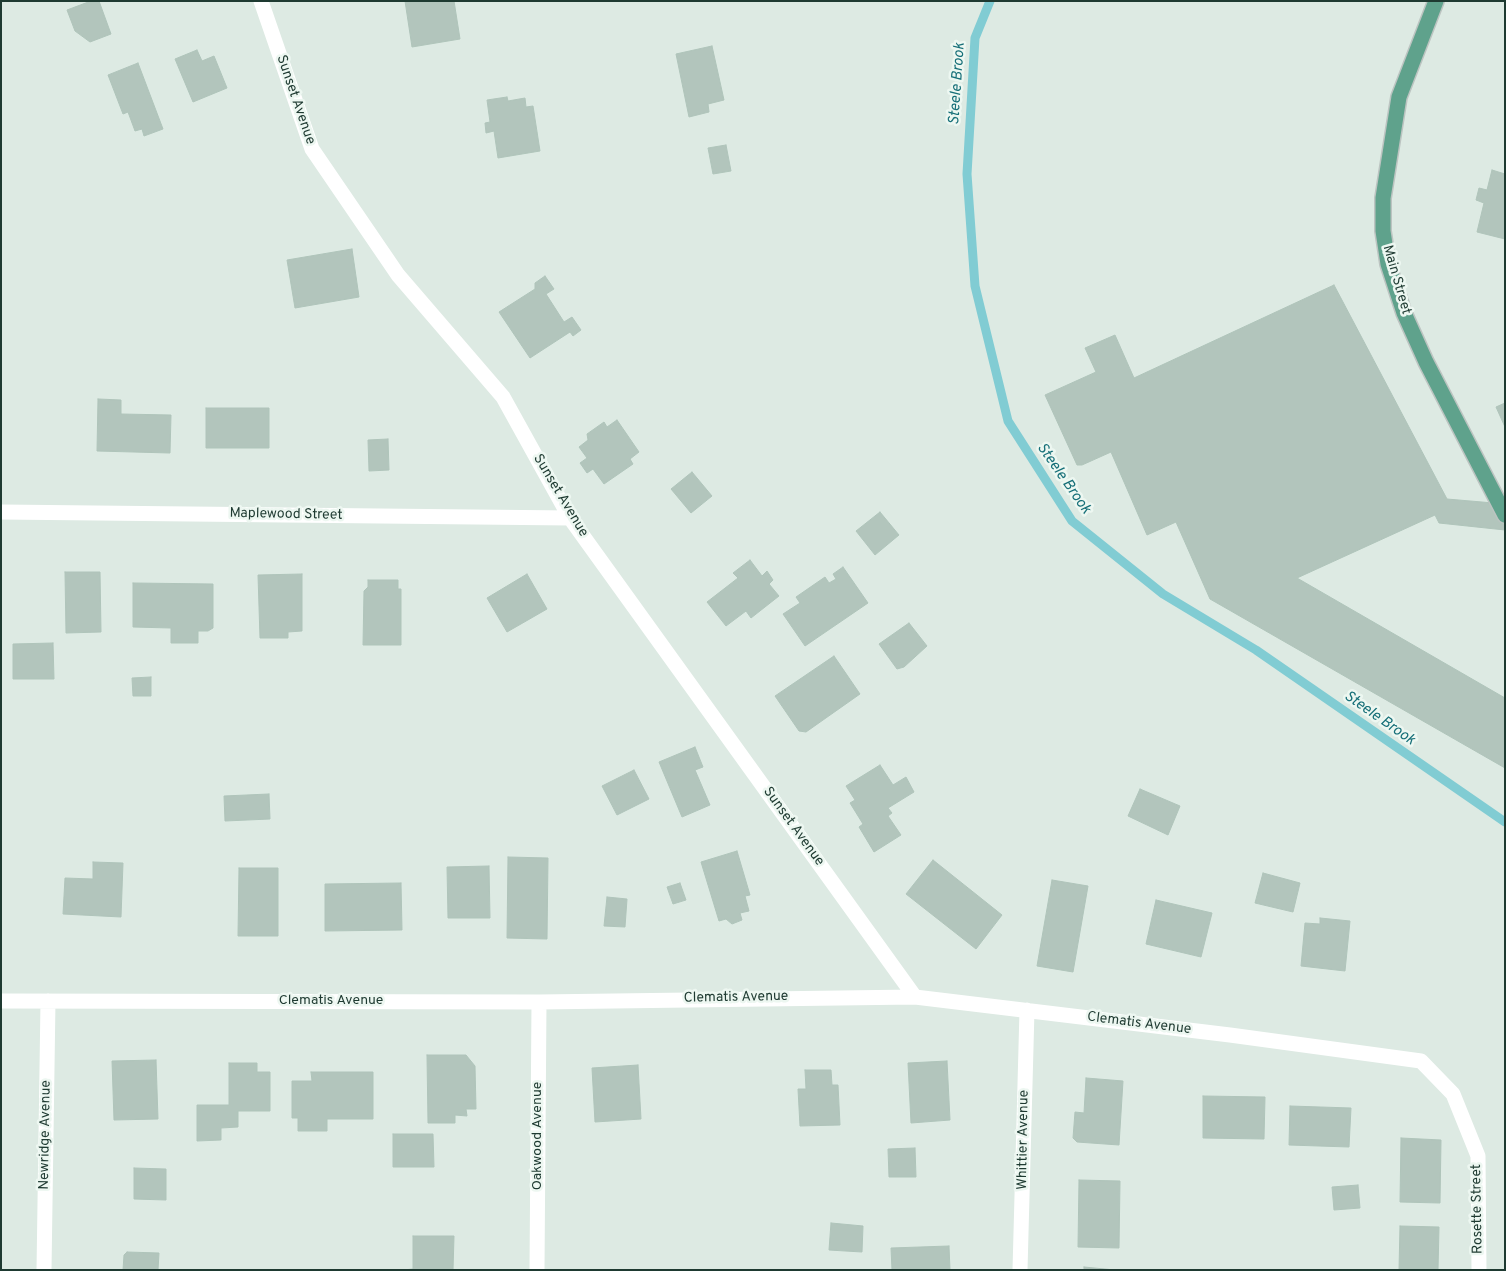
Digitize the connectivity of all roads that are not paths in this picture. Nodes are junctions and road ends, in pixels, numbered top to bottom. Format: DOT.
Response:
graph roads {
  1 [pos="261,1"];
  2 [pos="1436,1"];
  3 [pos="1,512"];
  4 [pos="1505,515"];
  5 [pos="570,518"];
  6 [pos="915,997"];
  7 [pos="1,1001"];
  8 [pos="48,1001"];
  9 [pos="539,1002"];
  10 [pos="1027,1010"];
  11 [pos="1454,1094"];
  12 [pos="44,1270"];
  13 [pos="537,1270"];
  14 [pos="1020,1270"];
  15 [pos="1479,1270"];
  1 -- 5 [label="street, Sunset Avenue"];
  2 -- 4 [label="main road, Main Street"];
  3 -- 5 [label="street, Maplewood Street"];
  5 -- 6 [label="street, Sunset Avenue"];
  6 -- 9 [label="street, Clematis Avenue"];
  6 -- 10 [label="street, Clematis Avenue"];
  7 -- 8 [label="street, Clematis Avenue"];
  8 -- 9 [label="street, Clematis Avenue"];
  8 -- 12 [label="street, Newridge Avenue"];
  9 -- 13 [label="street, Oakwood Avenue"];
  10 -- 11 [label="street, Clematis Avenue"];
  10 -- 14 [label="street, Whittier Avenue"];
  11 -- 15 [label="street, Rosette Street"];
}
